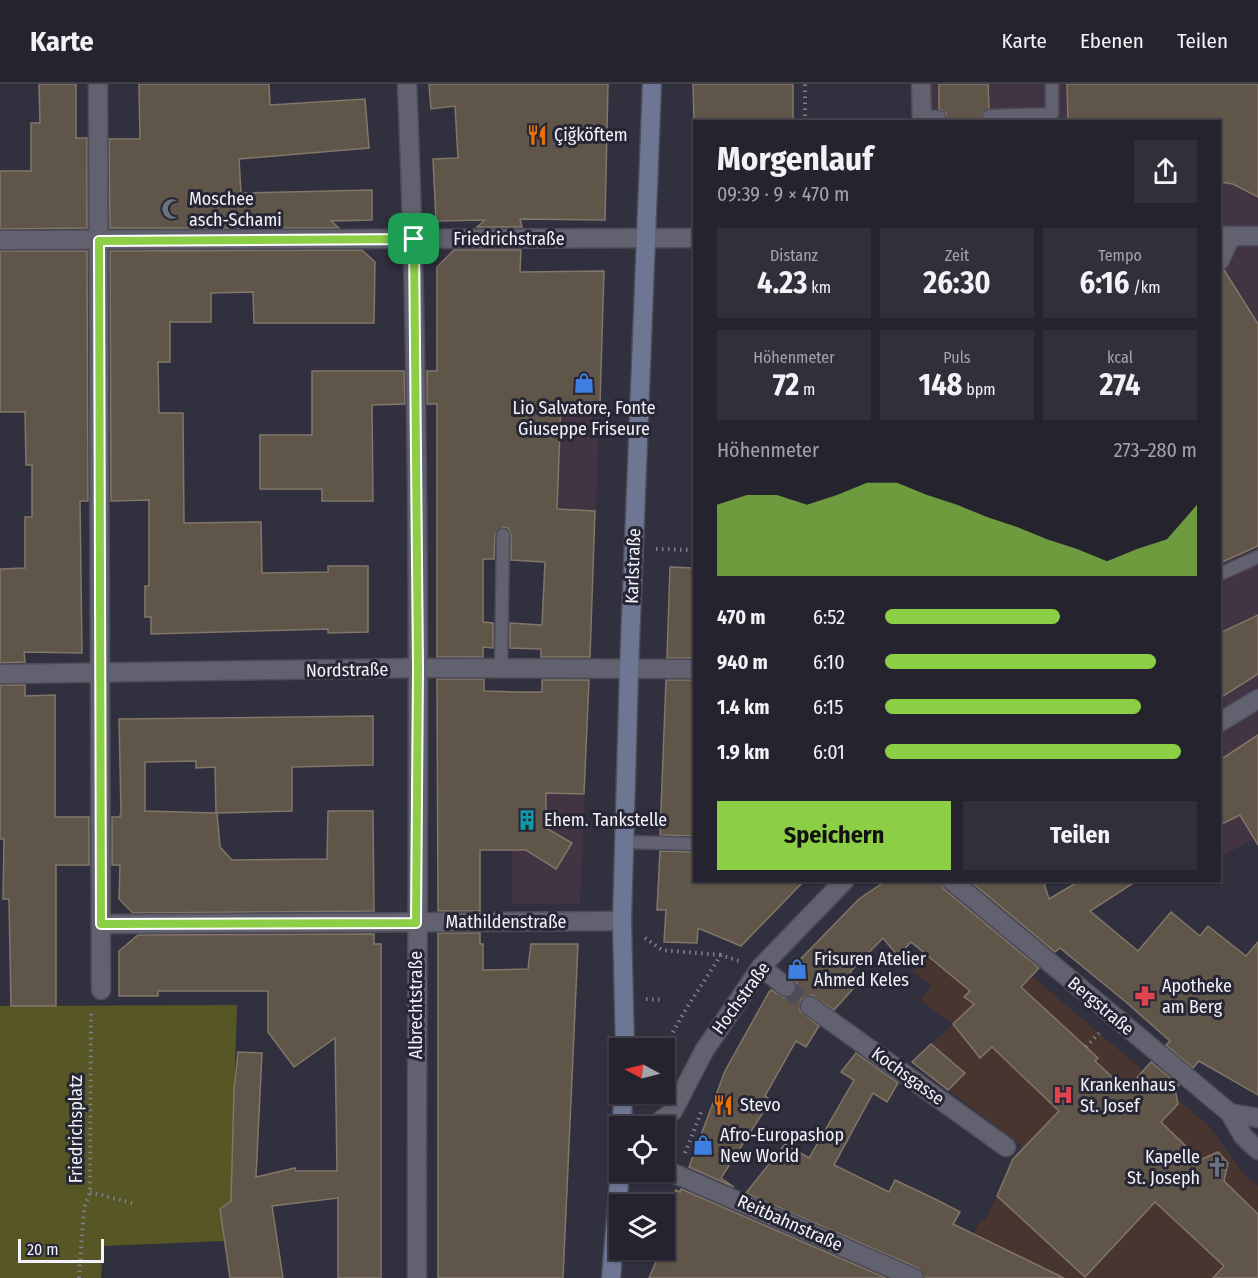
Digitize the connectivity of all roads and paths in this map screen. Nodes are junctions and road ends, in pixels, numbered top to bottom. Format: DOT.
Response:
graph roads {
  1 [pos="98,84"];
  2 [pos="407,84"];
  3 [pos="652,84"];
  4 [pos="805,84"];
  5 [pos="921,84"];
  6 [pos="1052,84"];
  7 [pos="989,116"];
  8 [pos="928,119"];
  9 [pos="805,120"];
  10 [pos="1225,236"];
  11 [pos="1258,236"];
  12 [pos="648,237"];
  13 [pos="693,238"];
  14 [pos="414,239"];
  15 [pos="0,240"];
  16 [pos="99,241"];
  17 [pos="1221,255"];
  18 [pos="503,535"];
  19 [pos="633,549"];
  20 [pos="693,550"];
  21 [pos="1258,558"];
  22 [pos="1221,574"];
  23 [pos="418,668"];
  24 [pos="501,669"];
  25 [pos="693,669"];
  26 [pos="628,670"];
  27 [pos="0,674"];
  28 [pos="101,674"];
  29 [pos="1258,699"];
  30 [pos="1221,721"];
  31 [pos="625,842"];
  32 [pos="693,844"];
  33 [pos="843,882"];
  34 [pos="953,882"];
  35 [pos="622,921"];
  36 [pos="416,923"];
  37 [pos="101,924"];
  38 [pos="662,950"];
  39 [pos="721,955"];
  40 [pos="761,967"];
  41 [pos="786,987"];
  42 [pos="101,990"];
  43 [pos="810,1006"];
  44 [pos="89,1016"];
  45 [pos="1101,1032"];
  46 [pos="625,1038"];
  47 [pos="670,1038"];
  48 [pos="1086,1047"];
  49 [pos="1230,1113"];
  50 [pos="667,1116"];
  51 [pos="1258,1118"];
  52 [pos="1006,1147"];
  53 [pos="1258,1150"];
  54 [pos="675,1174"];
  55 [pos="619,1182"];
  56 [pos="90,1192"];
  57 [pos="132,1203"];
  58 [pos="79,1278"];
  59 [pos="417,1278"];
  60 [pos="610,1278"];
  61 [pos="914,1278"];
  1 -- 16 [label="street"];
  2 -- 14 [label="street, Albrechtstraße"];
  3 -- 12 [label="main road, Karlstraße"];
  4 -- 9 [label="path"];
  5 -- 8 [label="street"];
  6 -- 7 [label="lane"];
  10 -- 11 [label="street"];
  10 -- 17 [label="street"];
  12 -- 13 [label="street, Friedrichstraße"];
  12 -- 14 [label="street, Friedrichstraße"];
  12 -- 19 [label="main road, Karlstraße"];
  14 -- 16 [label="street, Friedrichstraße"];
  14 -- 23 [label="street, Albrechtstraße"];
  15 -- 16 [label="street, Friedrichstraße"];
  16 -- 28 [label="street"];
  18 -- 24 [label="lane"];
  19 -- 20 [label="path"];
  19 -- 26 [label="main road, Karlstraße"];
  21 -- 22 [label="lane"];
  23 -- 24 [label="street, Nordstraße"];
  23 -- 28 [label="street, Nordstraße"];
  23 -- 36 [label="street, Albrechtstraße"];
  24 -- 26 [label="street, Nordstraße"];
  25 -- 26 [label="street, Nordstraße"];
  26 -- 31 [label="main road, Karlstraße"];
  27 -- 28 [label="street, Nordstraße"];
  28 -- 37 [label="street"];
  29 -- 30 [label="street"];
  31 -- 32 [label="lane"];
  31 -- 35 [label="main road, Karlstraße"];
  33 -- 40 [label="street, Hochstraße"];
  34 -- 49 [label="street, Bergstraße"];
  35 -- 36 [label="street, Mathildenstraße"];
  35 -- 46 [label="main road, Karlstraße"];
  36 -- 37 [label="street, Mathildenstraße"];
  36 -- 59 [label="street, Albrechtstraße"];
  37 -- 42 [label="street"];
  38 -- 39 [label="path"];
  39 -- 40 [label="path"];
  39 -- 47 [label="path"];
  40 -- 41 [label="street"];
  40 -- 50 [label="street, Hochstraße"];
  43 -- 52 [label="street, Kochsgasse"];
  44 -- 56 [label="path, Friedrichsplatz"];
  45 -- 48 [label="path"];
  49 -- 51 [label="street, Bergstraße"];
  49 -- 53 [label="street"];
  54 -- 61 [label="street, Reitbahnstraße"];
  55 -- 60 [label="main road"];
  56 -- 57 [label="path"];
  56 -- 58 [label="path, Friedrichsplatz"];
}
